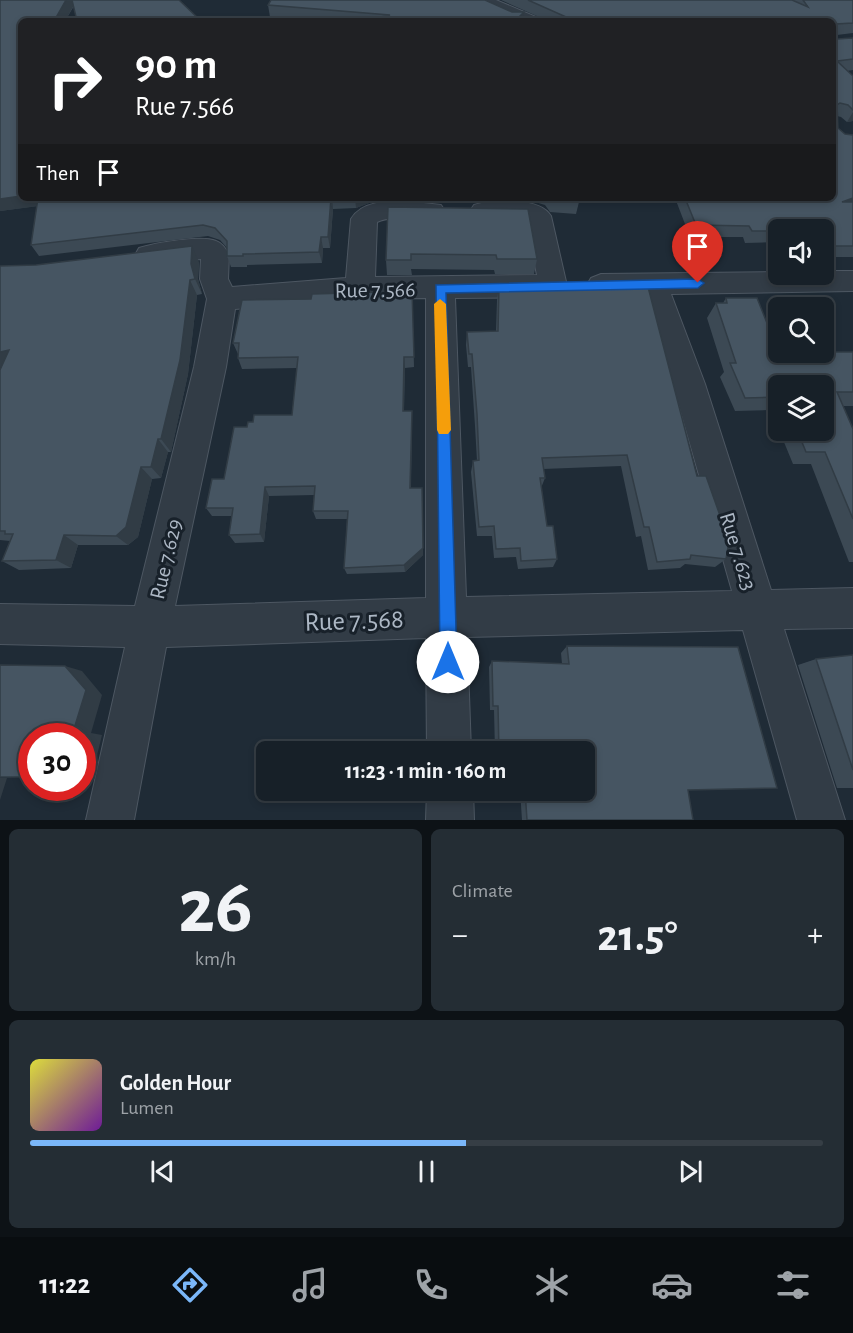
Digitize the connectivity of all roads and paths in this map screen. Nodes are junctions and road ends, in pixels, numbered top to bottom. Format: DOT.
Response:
graph roads {
  1 [pos="480,0"];
  2 [pos="522,18"];
  3 [pos="128,257"];
  4 [pos="853,281"];
  5 [pos="654,284"];
  6 [pos="553,286"];
  7 [pos="360,288"];
  8 [pos="440,288"];
  9 [pos="222,299"];
  10 [pos="853,608"];
  11 [pos="757,611"];
  12 [pos="448,617"];
  13 [pos="0,624"];
  14 [pos="150,627"];
  15 [pos="449,741"];
  16 [pos="450,801"];
  17 [pos="110,820"];
  18 [pos="450,820"];
  19 [pos="821,820"];
  1 -- 2 [label="street"];
  3 -- 9 [label="street"];
  4 -- 5 [label="street, Rue 7.566"];
  5 -- 6 [label="street, Rue 7.566"];
  5 -- 11 [label="street, Rue 7.623"];
  6 -- 7 [label="street"];
  6 -- 8 [label="street, Rue 7.566"];
  7 -- 8 [label="street, Rue 7.566"];
  7 -- 9 [label="street, Rue 7.566"];
  8 -- 12 [label="street"];
  9 -- 14 [label="street, Rue 7.629"];
  10 -- 11 [label="street, Rue 7.568"];
  11 -- 12 [label="street, Rue 7.568"];
  11 -- 19 [label="street, Rue 7.623"];
  12 -- 14 [label="street, Rue 7.568"];
  12 -- 15 [label="street"];
  13 -- 14 [label="street, Rue 7.568"];
  14 -- 17 [label="street, Rue 7.629"];
  16 -- 18 [label="street"];
}
